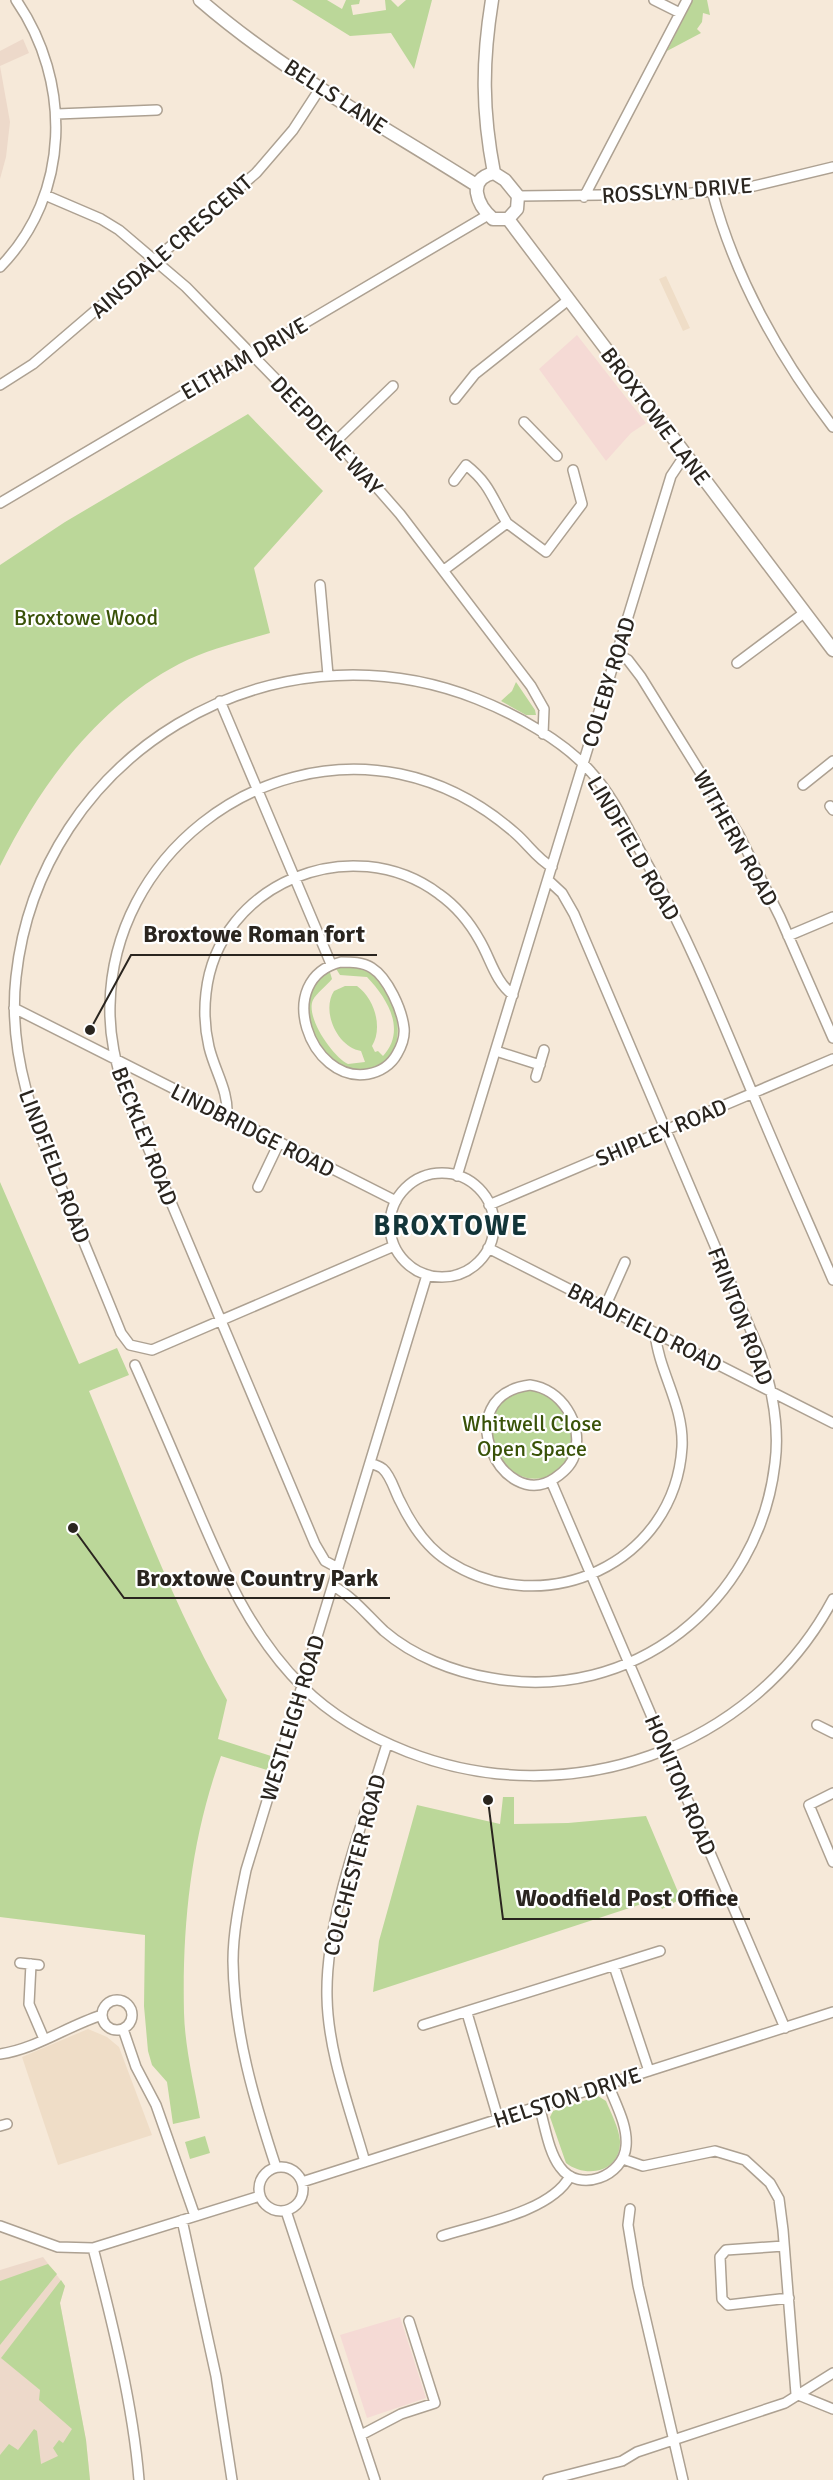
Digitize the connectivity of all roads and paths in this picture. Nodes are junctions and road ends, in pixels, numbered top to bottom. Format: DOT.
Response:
graph roads {
  1 [pos="16,0"];
  2 [pos="200,0"];
  3 [pos="492,0"];
  4 [pos="654,0"];
  5 [pos="687,0"];
  6 [pos="680,13"];
  7 [pos="321,87"];
  8 [pos="157,110"];
  9 [pos="57,114"];
  10 [pos="833,167"];
  11 [pos="494,173"];
  12 [pos="476,185"];
  13 [pos="712,191"];
  14 [pos="45,195"];
  15 [pos="518,196"];
  16 [pos="584,197"];
  17 [pos="488,215"];
  18 [pos="508,219"];
  19 [pos="156,259"];
  20 [pos="0,267"];
  21 [pos="567,301"];
  22 [pos="250,354"];
  23 [pos="0,385"];
  24 [pos="393,386"];
  25 [pos="455,399"];
  26 [pos="524,422"];
  27 [pos="833,427"];
  28 [pos="336,441"];
  29 [pos="685,455"];
  30 [pos="557,456"];
  31 [pos="573,470"];
  32 [pos="454,481"];
  33 [pos="0,503"];
  34 [pos="507,522"];
  35 [pos="444,570"];
  36 [pos="320,585"];
  37 [pos="804,613"];
  38 [pos="833,650"];
  39 [pos="616,653"];
  40 [pos="737,663"];
  41 [pos="328,675"];
  42 [pos="220,701"];
  43 [pos="543,734"];
  44 [pos="833,761"];
  45 [pos="583,764"];
  46 [pos="804,785"];
  47 [pos="256,789"];
  48 [pos="552,867"];
  49 [pos="294,876"];
  50 [pos="548,880"];
  51 [pos="833,917"];
  52 [pos="788,936"];
  53 [pos="331,964"];
  54 [pos="513,995"];
  55 [pos="14,1008"];
  56 [pos="833,1038"];
  57 [pos="544,1050"];
  58 [pos="496,1051"];
  59 [pos="833,1059"];
  60 [pos="116,1061"];
  61 [pos="540,1065"];
  62 [pos="536,1077"];
  63 [pos="752,1093"];
  64 [pos="228,1117"];
  65 [pos="666,1130"];
  66 [pos="279,1143"];
  67 [pos="458,1176"];
  68 [pos="258,1187"];
  69 [pos="396,1202"];
  70 [pos="489,1205"];
  71 [pos="394,1246"];
  72 [pos="488,1248"];
  73 [pos="625,1262"];
  74 [pos="427,1275"];
  75 [pos="833,1280"];
  76 [pos="605,1307"];
  77 [pos="220,1321"];
  78 [pos="655,1333"];
  79 [pos="135,1365"];
  80 [pos="771,1391"];
  81 [pos="833,1423"];
  82 [pos="370,1463"];
  83 [pos="551,1481"];
  84 [pos="338,1568"];
  85 [pos="592,1575"];
  86 [pos="333,1586"];
  87 [pos="833,1599"];
  88 [pos="629,1662"];
  89 [pos="303,1687"];
  90 [pos="817,1725"];
  91 [pos="833,1733"];
  92 [pos="387,1744"];
  93 [pos="667,1751"];
  94 [pos="833,1793"];
  95 [pos="833,1862"];
  96 [pos="660,1951"];
  97 [pos="20,1963"];
  98 [pos="614,1966"];
  99 [pos="833,2012"];
  100 [pos="467,2013"];
  101 [pos="102,2015"];
  102 [pos="423,2025"];
  103 [pos="785,2028"];
  104 [pos="123,2029"];
  105 [pos="44,2039"];
  106 [pos="0,2054"];
  107 [pos="649,2071"];
  108 [pos="608,2084"];
  109 [pos="539,2106"];
  110 [pos="498,2118"];
  111 [pos="623,2159"];
  112 [pos="365,2162"];
  113 [pos="276,2167"];
  114 [pos="570,2176"];
  115 [pos="302,2182"];
  116 [pos="260,2196"];
  117 [pos="630,2209"];
  118 [pos="286,2211"];
  119 [pos="195,2216"];
  120 [pos="182,2220"];
  121 [pos="0,2226"];
  122 [pos="442,2236"];
  123 [pos="784,2246"];
  124 [pos="93,2248"];
  125 [pos="789,2298"];
  126 [pos="409,2321"];
  127 [pos="833,2373"];
  128 [pos="796,2394"];
  129 [pos="833,2409"];
  130 [pos="361,2435"];
  131 [pos="673,2440"];
  132 [pos="139,2480"];
  133 [pos="232,2480"];
  134 [pos="375,2480"];
  135 [pos="548,2480"];
  136 [pos="683,2480"];
  1 -- 9 [label="street"];
  2 -- 7 [label="main road, BELLS LANE"];
  3 -- 11 [label="main road"];
  4 -- 6 [label="street"];
  5 -- 6 [label="street"];
  6 -- 16 [label="street"];
  7 -- 12 [label="main road, BELLS LANE"];
  7 -- 19 [label="street, AINSDALE CRESCENT"];
  8 -- 9 [label="street"];
  9 -- 14 [label="street"];
  10 -- 13 [label="street, ROSSLYN DRIVE"];
  11 -- 12 [label="main road"];
  11 -- 15 [label="main road"];
  12 -- 17 [label="main road"];
  13 -- 16 [label="street, ROSSLYN DRIVE"];
  13 -- 27 [label="street"];
  14 -- 19 [label="street, DEEPDENE WAY"];
  14 -- 20 [label="street"];
  15 -- 16 [label="street, ROSSLYN DRIVE"];
  15 -- 18 [label="main road"];
  17 -- 18 [label="main road"];
  17 -- 22 [label="street, ELTHAM DRIVE"];
  18 -- 21 [label="main road, BROXTOWE LANE"];
  19 -- 22 [label="street, DEEPDENE WAY"];
  19 -- 23 [label="street, AINSDALE CRESCENT"];
  21 -- 25 [label="street"];
  21 -- 29 [label="main road, BROXTOWE LANE"];
  22 -- 28 [label="street, DEEPDENE WAY"];
  22 -- 33 [label="street, ELTHAM DRIVE"];
  24 -- 28 [label="street"];
  26 -- 30 [label="street"];
  28 -- 35 [label="street, DEEPDENE WAY"];
  29 -- 37 [label="main road, BROXTOWE LANE"];
  29 -- 39 [label="street, COLEBY ROAD"];
  31 -- 34 [label="street"];
  32 -- 34 [label="street"];
  34 -- 35 [label="street"];
  35 -- 43 [label="street, DEEPDENE WAY"];
  36 -- 41 [label="street"];
  37 -- 38 [label="main road, BROXTOWE LANE"];
  37 -- 40 [label="street"];
  39 -- 45 [label="street, COLEBY ROAD"];
  39 -- 52 [label="street, WITHERN ROAD"];
  41 -- 42 [label="street, LINDFIELD ROAD"];
  41 -- 43 [label="street, LINDFIELD ROAD"];
  42 -- 47 [label="street"];
  42 -- 55 [label="street, LINDFIELD ROAD"];
  43 -- 45 [label="street, LINDFIELD ROAD"];
  44 -- 46 [label="street"];
  45 -- 48 [label="street, COLEBY ROAD"];
  45 -- 63 [label="street, LINDFIELD ROAD"];
  47 -- 48 [label="street, BECKLEY ROAD"];
  47 -- 49 [label="street"];
  47 -- 60 [label="street, BECKLEY ROAD"];
  48 -- 50 [label="street, COLEBY ROAD"];
  49 -- 53 [label="street"];
  49 -- 54 [label="street"];
  49 -- 64 [label="street"];
  50 -- 54 [label="street, COLEBY ROAD"];
  50 -- 65 [label="street"];
  51 -- 52 [label="street"];
  52 -- 56 [label="street, WITHERN ROAD"];
  53 -- 53 [label="street"];
  54 -- 58 [label="street, COLEBY ROAD"];
  55 -- 60 [label="street, LINDBRIDGE ROAD"];
  55 -- 77 [label="street, LINDFIELD ROAD"];
  57 -- 61 [label="street"];
  58 -- 61 [label="street"];
  58 -- 67 [label="street, COLEBY ROAD"];
  59 -- 63 [label="street, SHIPLEY ROAD"];
  60 -- 64 [label="street, LINDBRIDGE ROAD"];
  60 -- 77 [label="street, BECKLEY ROAD"];
  61 -- 62 [label="street"];
  63 -- 65 [label="street, SHIPLEY ROAD"];
  63 -- 75 [label="street, LINDFIELD ROAD"];
  64 -- 66 [label="street, LINDBRIDGE ROAD"];
  65 -- 70 [label="street, SHIPLEY ROAD"];
  65 -- 80 [label="street, FRINTON ROAD"];
  66 -- 68 [label="street"];
  66 -- 69 [label="street, LINDBRIDGE ROAD"];
  67 -- 69 [label="street"];
  67 -- 70 [label="street"];
  69 -- 71 [label="street"];
  70 -- 72 [label="street"];
  71 -- 74 [label="street"];
  71 -- 77 [label="street"];
  72 -- 74 [label="street"];
  72 -- 76 [label="street, BRADFIELD ROAD"];
  73 -- 76 [label="street"];
  74 -- 82 [label="street, WESTLEIGH ROAD"];
  76 -- 78 [label="street, BRADFIELD ROAD"];
  77 -- 84 [label="street"];
  78 -- 80 [label="street, BRADFIELD ROAD"];
  78 -- 85 [label="street"];
  79 -- 89 [label="street"];
  80 -- 81 [label="street, BRADFIELD ROAD"];
  80 -- 88 [label="street, FRINTON ROAD"];
  82 -- 84 [label="street, WESTLEIGH ROAD"];
  82 -- 85 [label="street"];
  83 -- 83 [label="street"];
  83 -- 85 [label="street, HONITON ROAD"];
  84 -- 86 [label="street, WESTLEIGH ROAD"];
  85 -- 88 [label="street, HONITON ROAD"];
  86 -- 88 [label="street, FRINTON ROAD"];
  86 -- 89 [label="street, WESTLEIGH ROAD"];
  87 -- 93 [label="street"];
  88 -- 93 [label="street, HONITON ROAD"];
  89 -- 92 [label="street"];
  89 -- 113 [label="street, WESTLEIGH ROAD"];
  90 -- 91 [label="street"];
  92 -- 93 [label="street"];
  92 -- 112 [label="street, COLCHESTER ROAD"];
  93 -- 103 [label="street, HONITON ROAD"];
  94 -- 95 [label="street"];
  96 -- 98 [label="street"];
  97 -- 105 [label="street"];
  98 -- 100 [label="street"];
  98 -- 107 [label="street"];
  99 -- 103 [label="street, HELSTON DRIVE"];
  100 -- 102 [label="street"];
  100 -- 110 [label="street"];
  101 -- 104 [label="street"];
  101 -- 104 [label="street"];
  101 -- 105 [label="street"];
  103 -- 107 [label="street, HELSTON DRIVE"];
  104 -- 119 [label="street"];
  105 -- 106 [label="street"];
  107 -- 108 [label="street, HELSTON DRIVE"];
  108 -- 109 [label="street, HELSTON DRIVE"];
  108 -- 111 [label="street"];
  109 -- 110 [label="street, HELSTON DRIVE"];
  109 -- 114 [label="street"];
  110 -- 112 [label="street, HELSTON DRIVE"];
  111 -- 114 [label="street"];
  111 -- 123 [label="street"];
  112 -- 115 [label="street, HELSTON DRIVE"];
  113 -- 115 [label="street"];
  113 -- 116 [label="street"];
  114 -- 122 [label="street"];
  115 -- 118 [label="street"];
  116 -- 118 [label="street"];
  116 -- 119 [label="street"];
  117 -- 131 [label="street"];
  118 -- 130 [label="street"];
  119 -- 120 [label="street"];
  120 -- 124 [label="street"];
  120 -- 133 [label="street"];
  121 -- 124 [label="street"];
  123 -- 125 [label="street"];
  123 -- 125 [label="street"];
  124 -- 132 [label="street"];
  125 -- 128 [label="street"];
  126 -- 130 [label="street"];
  127 -- 128 [label="street"];
  128 -- 129 [label="street"];
  128 -- 131 [label="street"];
  130 -- 134 [label="street"];
  131 -- 135 [label="street"];
  131 -- 136 [label="street"];
}
